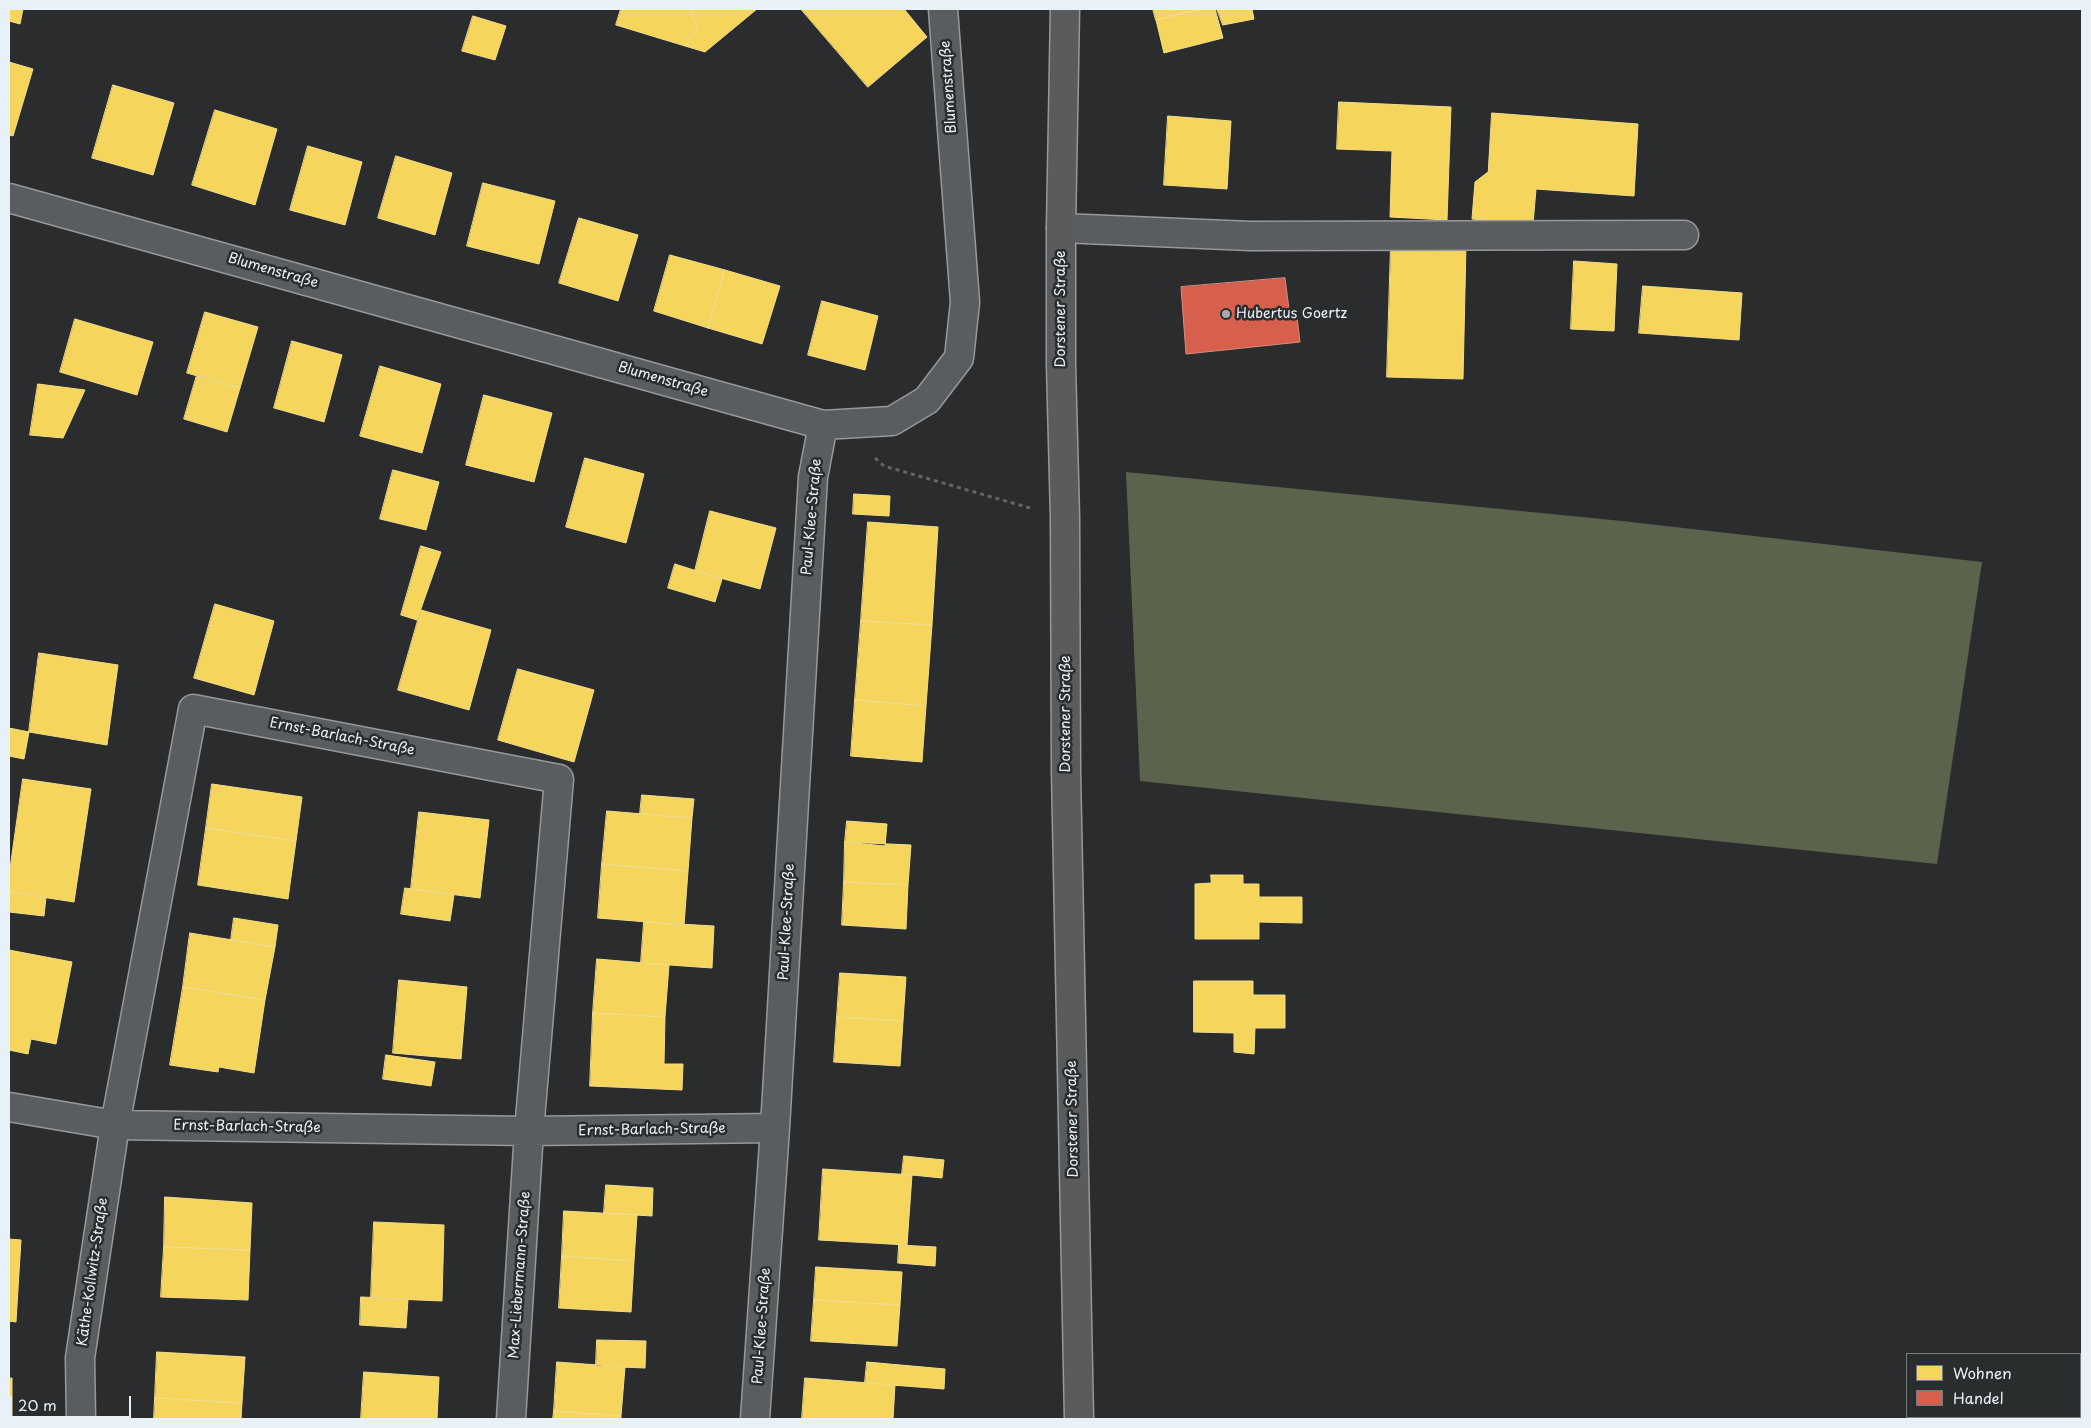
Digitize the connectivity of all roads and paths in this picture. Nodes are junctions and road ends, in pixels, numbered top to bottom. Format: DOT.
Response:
graph roads {
  1 [pos="943,9"];
  2 [pos="1065,9"];
  3 [pos="9,198"];
  4 [pos="1060,228"];
  5 [pos="1684,236"];
  6 [pos="823,425"];
  7 [pos="870,455"];
  8 [pos="1065,518"];
  9 [pos="9,1107"];
  10 [pos="114,1125"];
  11 [pos="775,1128"];
  12 [pos="530,1131"];
  13 [pos="81,1419"];
  14 [pos="511,1419"];
  15 [pos="755,1419"];
  16 [pos="1079,1419"];
  1 -- 6 [label="street, Blumenstraße"];
  2 -- 4 [label="main road, Dorstener Straße"];
  3 -- 6 [label="street, Blumenstraße"];
  4 -- 5 [label="street"];
  4 -- 8 [label="main road, Dorstener Straße"];
  6 -- 11 [label="street, Paul-Klee-Straße"];
  7 -- 8 [label="path"];
  8 -- 16 [label="main road, Dorstener Straße"];
  9 -- 10 [label="street, Ernst-Barlach-Straße"];
  10 -- 12 [label="street, Ernst-Barlach-Straße"];
  10 -- 12 [label="street, Ernst-Barlach-Straße"];
  10 -- 13 [label="street, Käthe-Kollwitz-Straße"];
  11 -- 12 [label="street, Ernst-Barlach-Straße"];
  11 -- 15 [label="street, Paul-Klee-Straße"];
  12 -- 14 [label="street, Max-Liebermann-Straße"];
}
